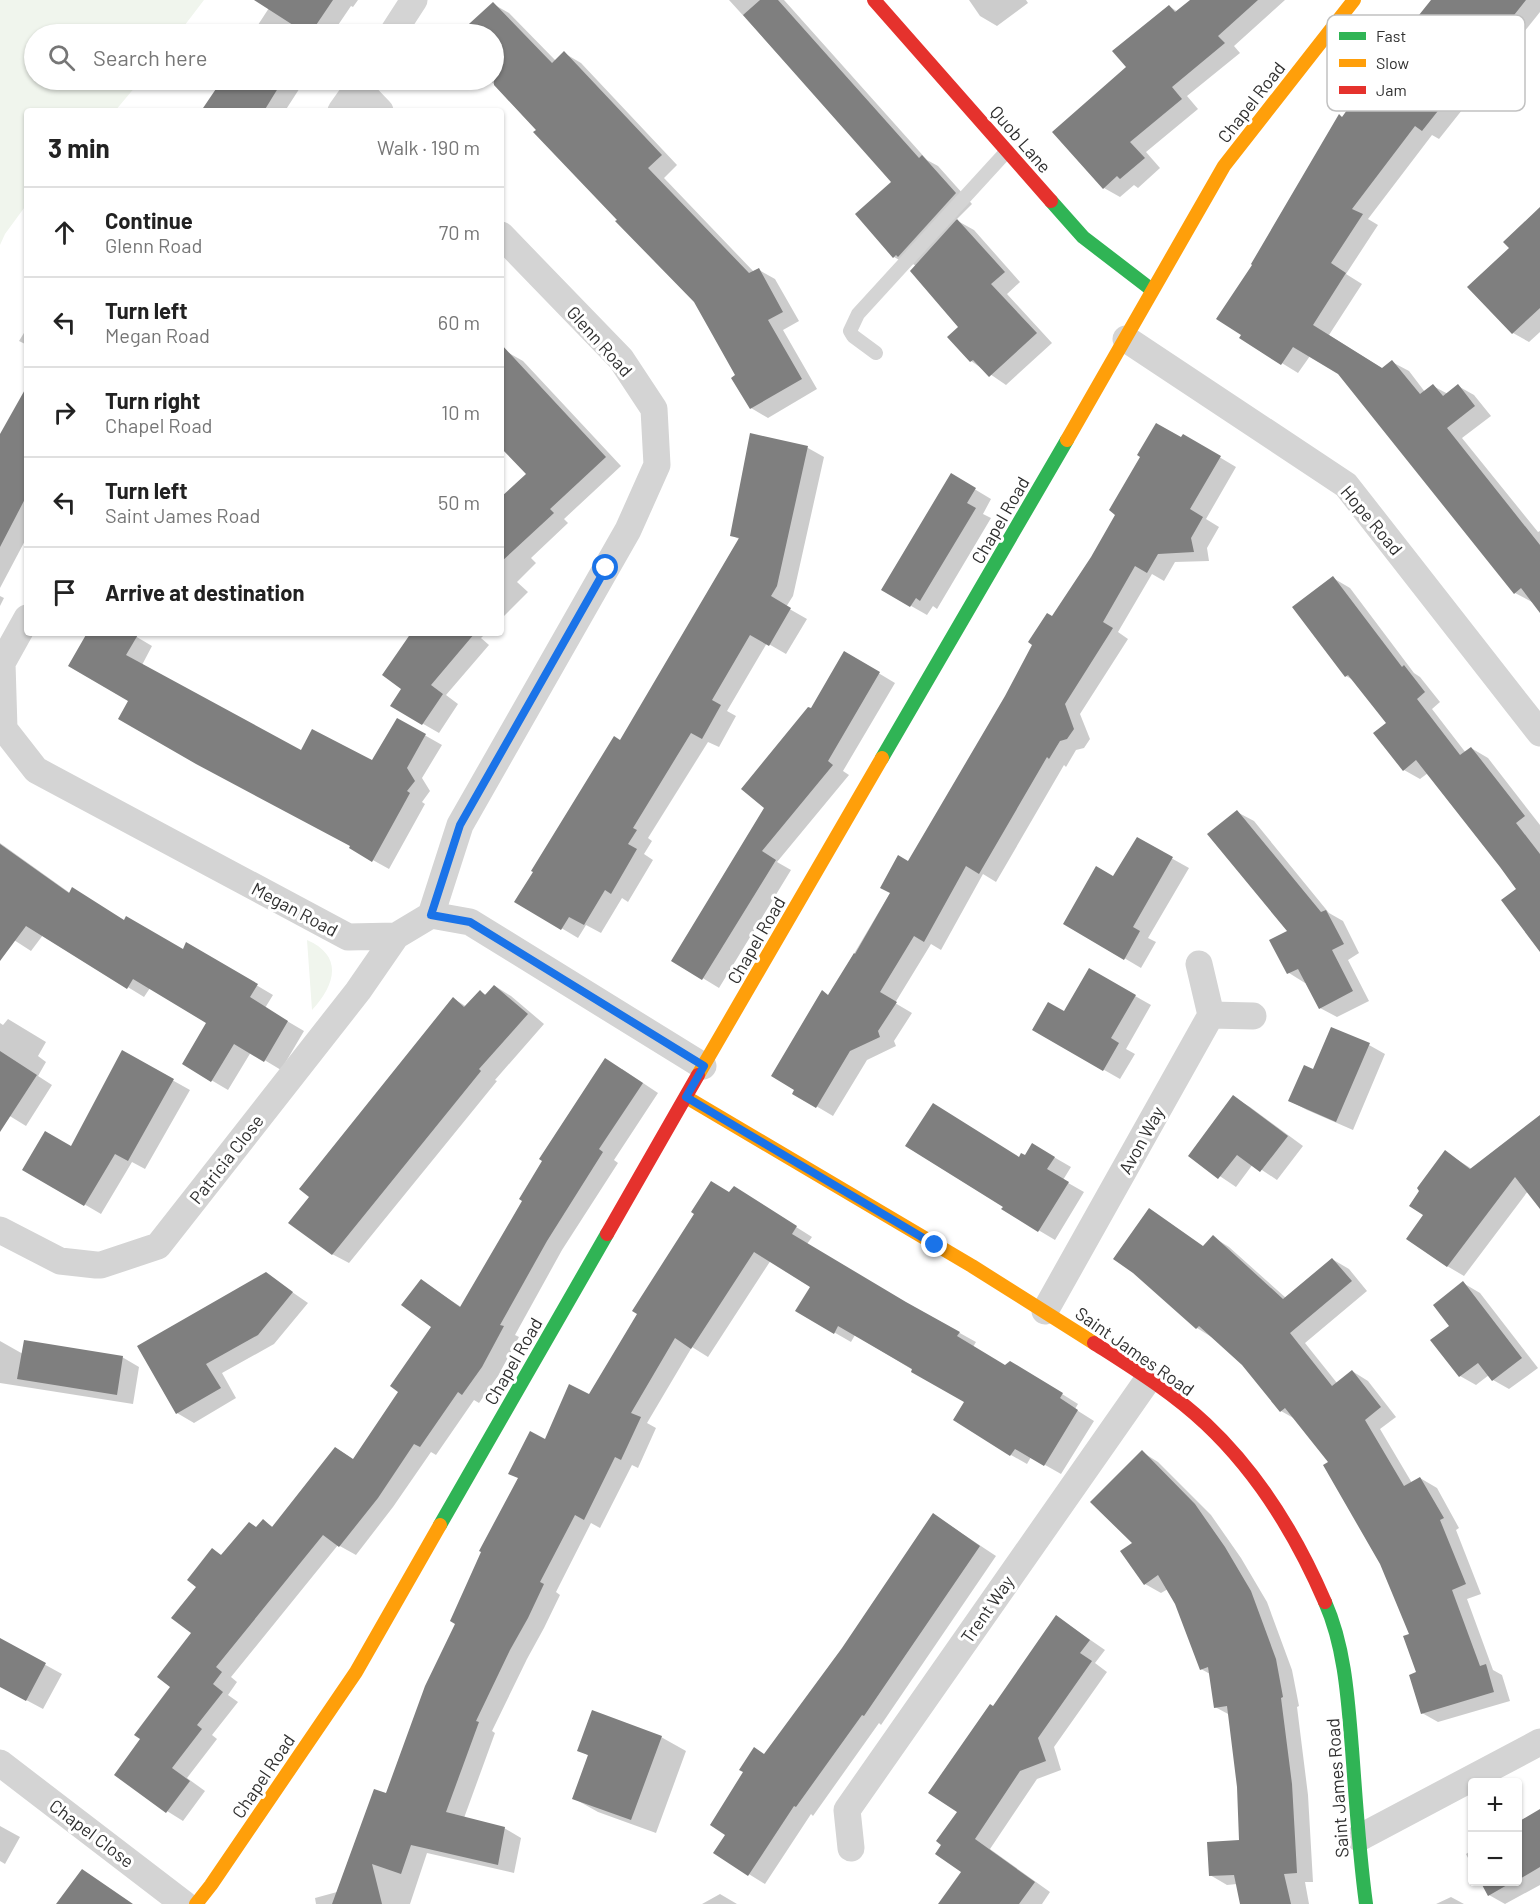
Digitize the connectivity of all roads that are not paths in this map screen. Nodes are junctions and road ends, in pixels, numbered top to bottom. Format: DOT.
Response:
graph roads {
  1 [pos="414,0"];
  2 [pos="874,0"];
  3 [pos="1354,0"];
  4 [pos="1342,15"];
  5 [pos="398,24"];
  6 [pos="1327,34"];
  7 [pos="355,90"];
  8 [pos="365,90"];
  9 [pos="343,108"];
  10 [pos="378,108"];
  11 [pos="1007,151"];
  12 [pos="504,239"];
  13 [pos="1152,290"];
  14 [pos="1126,339"];
  15 [pos="876,353"];
  16 [pos="24,623"];
  17 [pos="1540,733"];
  18 [pos="431,915"];
  19 [pos="396,936"];
  20 [pos="1199,964"];
  21 [pos="1211,1015"];
  22 [pos="1253,1016"];
  23 [pos="704,1066"];
  24 [pos="686,1097"];
  25 [pos="0,1230"];
  26 [pos="1045,1311"];
  27 [pos="1149,1378"];
  28 [pos="1540,1742"];
  29 [pos="0,1763"];
  30 [pos="1359,1838"];
  31 [pos="851,1848"];
  32 [pos="211,1885"];
  33 [pos="222,1898"];
  34 [pos="184,1904"];
  35 [pos="196,1904"];
  36 [pos="1366,1904"];
  1 -- 5 [label="street"];
  2 -- 11 [label="street, Quob Lane"];
  3 -- 4 [label="street, Chapel Road"];
  6 -- 13 [label="street, Chapel Road"];
  7 -- 9 [label="street"];
  8 -- 10 [label="street"];
  11 -- 13 [label="street, Quob Lane"];
  11 -- 15 [label="lane"];
  12 -- 18 [label="street, Glenn Road"];
  13 -- 14 [label="street, Chapel Road"];
  14 -- 17 [label="street, Hope Road"];
  14 -- 23 [label="street, Chapel Road"];
  16 -- 19 [label="street, Megan Road"];
  18 -- 19 [label="street, Megan Road"];
  18 -- 23 [label="street"];
  19 -- 25 [label="street, Patricia Close"];
  20 -- 21 [label="street"];
  21 -- 22 [label="street"];
  21 -- 26 [label="street, Avon Way"];
  23 -- 24 [label="street, Chapel Road"];
  24 -- 26 [label="street, Saint James Road"];
  24 -- 32 [label="street, Chapel Road"];
  26 -- 27 [label="street, Saint James Road"];
  27 -- 30 [label="street, Saint James Road"];
  27 -- 31 [label="street, Trent Way"];
  28 -- 30 [label="street"];
  29 -- 34 [label="street, Chapel Close"];
  30 -- 36 [label="street, Saint James Road"];
  32 -- 33 [label="street"];
  32 -- 35 [label="street, Chapel Road"];
}
